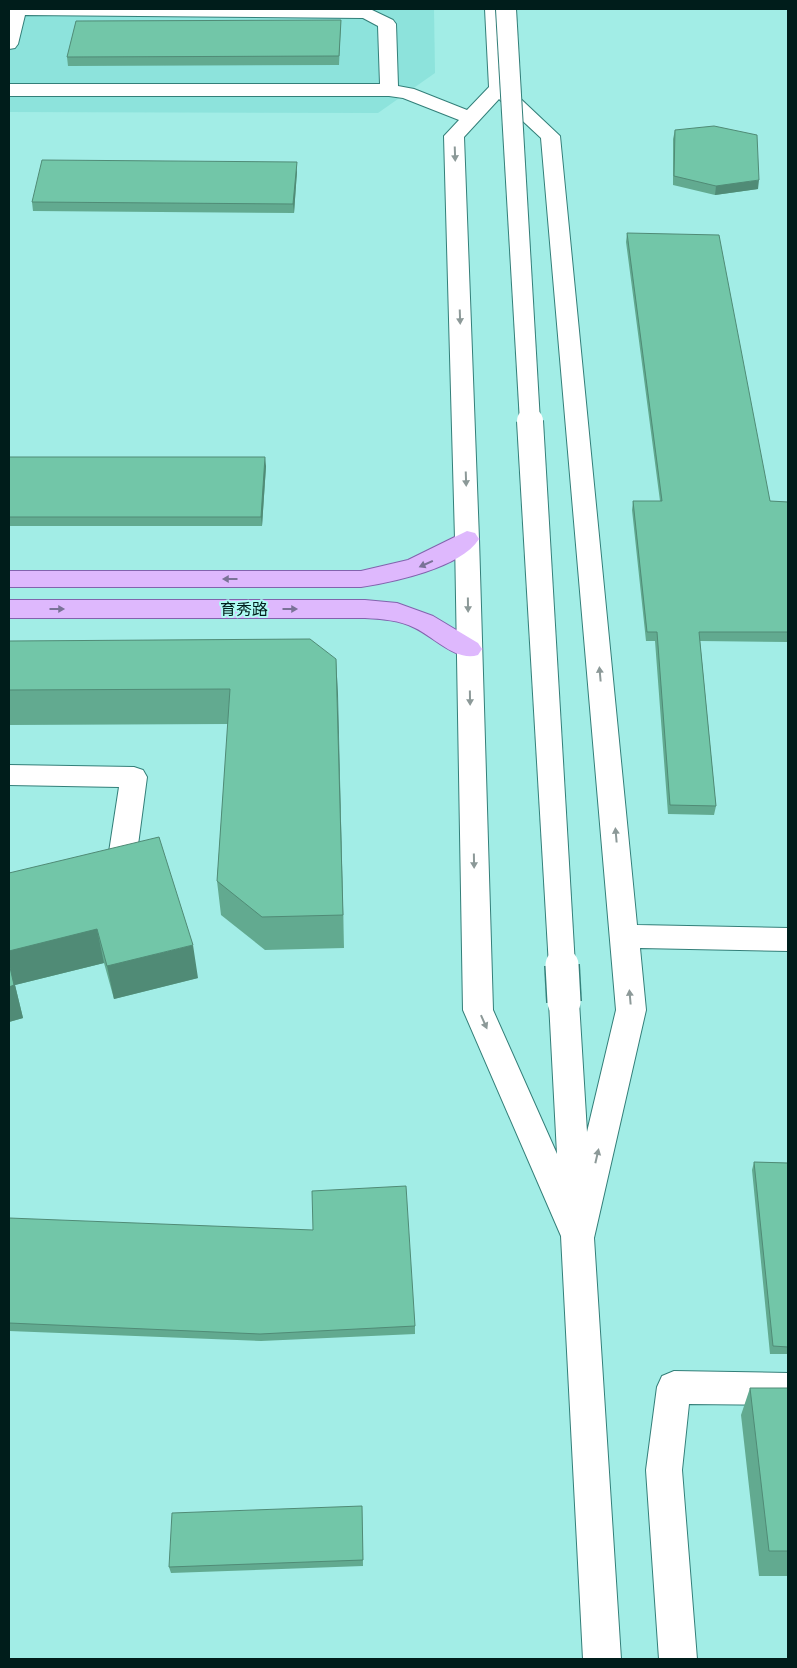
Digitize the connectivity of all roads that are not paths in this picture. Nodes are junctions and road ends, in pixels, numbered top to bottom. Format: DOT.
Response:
graph roads {
  1 [pos="494,9"];
  2 [pos="506,9"];
  3 [pos="13,10"];
  4 [pos="9,44"];
  5 [pos="498,88"];
  6 [pos="9,90"];
  7 [pos="389,90"];
  8 [pos="471,118"];
  9 [pos="468,539"];
  10 [pos="9,578"];
  11 [pos="9,609"];
  12 [pos="469,649"];
  13 [pos="9,775"];
  14 [pos="75,872"];
  15 [pos="625,936"];
  16 [pos="788,939"];
  17 [pos="578,1237"];
  18 [pos="788,1390"];
  19 [pos="602,1659"];
  20 [pos="678,1659"];
  1 -- 5 [label="street"];
  2 -- 17 [label="street, bridge"];
  3 -- 4 [label="street"];
  3 -- 7 [label="street"];
  5 -- 8 [label="street"];
  15 -- 5 [label="street, one-way"];
  6 -- 7 [label="street"];
  7 -- 8 [label="street"];
  8 -- 9 [label="street, one-way"];
  9 -- 10 [label="main road, 育秀路, one-way"];
  9 -- 12 [label="street, one-way"];
  11 -- 12 [label="main road, 育秀路, one-way"];
  12 -- 17 [label="street, one-way"];
  13 -- 14 [label="street"];
  15 -- 16 [label="street"];
  17 -- 15 [label="street, one-way"];
  17 -- 19 [label="street"];
  18 -- 20 [label="street"];
}
